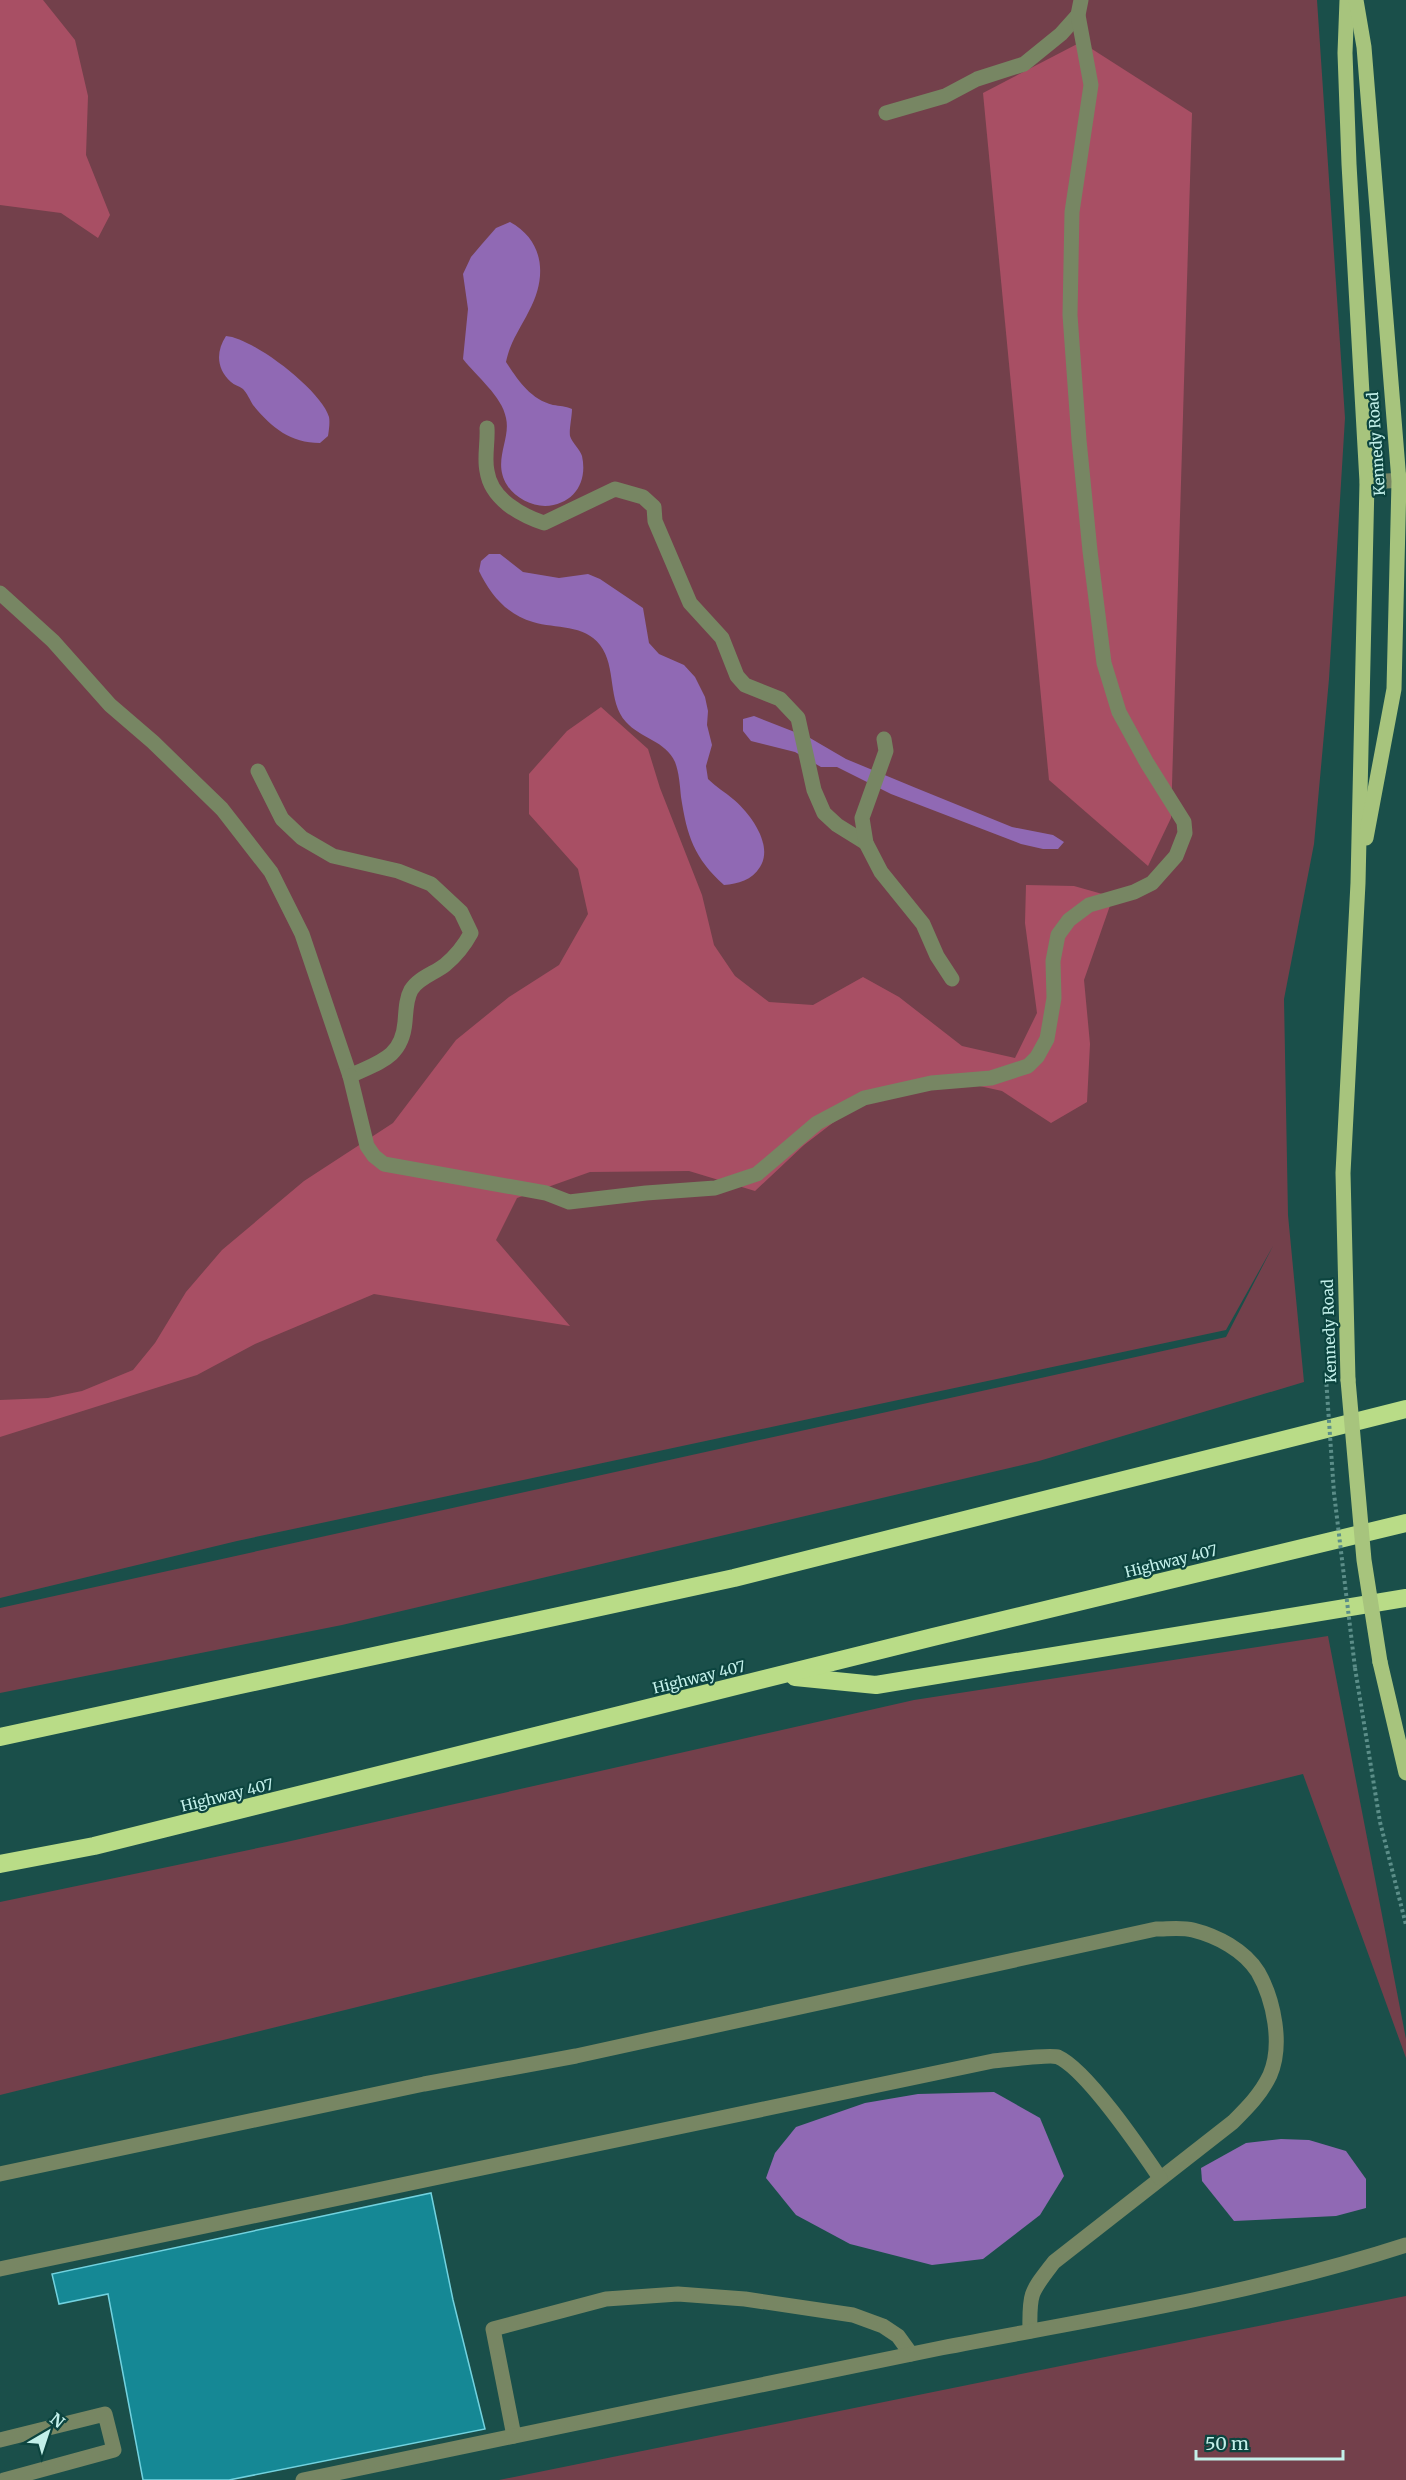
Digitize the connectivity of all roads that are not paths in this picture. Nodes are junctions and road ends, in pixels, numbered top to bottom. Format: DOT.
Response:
graph roads {
  1 [pos="1347,0"];
  2 [pos="1356,0"];
  3 [pos="1080,8"];
  4 [pos="886,113"];
  5 [pos="487,428"];
  6 [pos="1402,480"];
  7 [pos="1367,482"];
  8 [pos="0,593"];
  9 [pos="884,739"];
  10 [pos="258,771"];
  11 [pos="866,843"];
  12 [pos="1358,883"];
  13 [pos="952,979"];
  14 [pos="350,1076"];
  15 [pos="1406,1409"];
  16 [pos="1406,1523"];
  17 [pos="1406,1598"];
  18 [pos="782,1676"];
  19 [pos="0,1737"];
  20 [pos="1406,1773"];
  21 [pos="0,1864"];
  22 [pos="0,2174"];
  23 [pos="1160,2178"];
  24 [pos="1406,2245"];
  25 [pos="0,2269"];
  26 [pos="1030,2331"];
  27 [pos="911,2354"];
  28 [pos="514,2436"];
  29 [pos="0,2440"];
  30 [pos="0,2470"];
  31 [pos="3,2480"];
  32 [pos="303,2480"];
  1 -- 7 [label="main road, Kennedy Road"];
  2 -- 6 [label="main road, Kennedy Road"];
  3 -- 4 [label="lane"];
  3 -- 14 [label="lane"];
  5 -- 11 [label="lane"];
  6 -- 7 [label="lane"];
  6 -- 12 [label="main road, Kennedy Road"];
  7 -- 12 [label="main road, Kennedy Road"];
  8 -- 14 [label="lane"];
  9 -- 11 [label="lane"];
  10 -- 14 [label="lane"];
  11 -- 13 [label="lane"];
  12 -- 20 [label="main road, Kennedy Road, bridge"];
  15 -- 19 [label="highway"];
  16 -- 18 [label="highway, Highway 407"];
  17 -- 18 [label="highway"];
  18 -- 21 [label="highway, Highway 407"];
  22 -- 23 [label="lane"];
  23 -- 25 [label="lane"];
  23 -- 26 [label="lane"];
  24 -- 26 [label="lane"];
  26 -- 27 [label="lane"];
  27 -- 28 [label="lane"];
  27 -- 28 [label="lane"];
  28 -- 32 [label="lane"];
  29 -- 31 [label="lane"];
  30 -- 31 [label="lane"];
}
